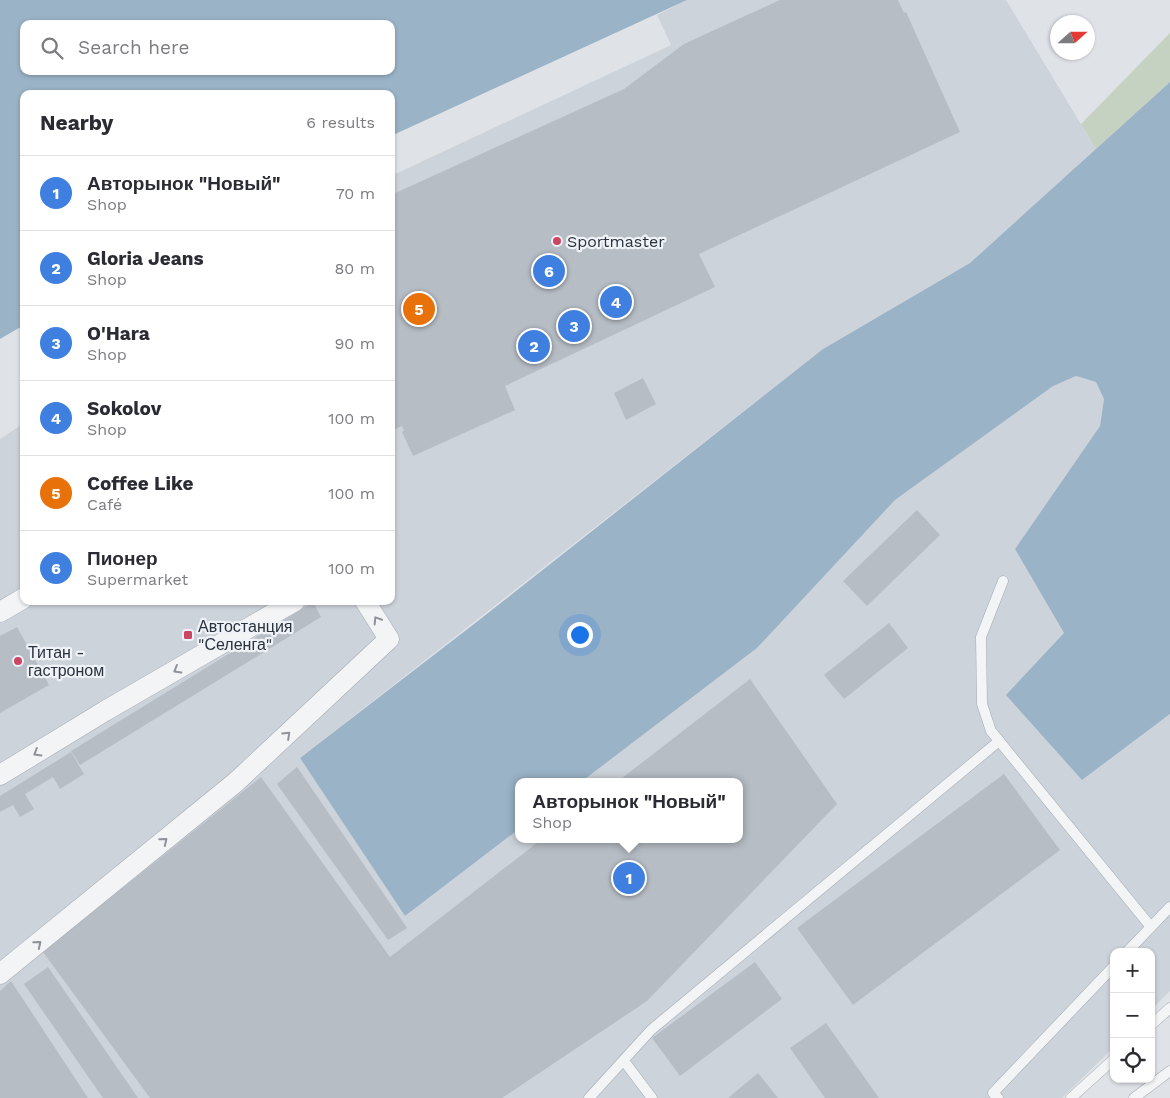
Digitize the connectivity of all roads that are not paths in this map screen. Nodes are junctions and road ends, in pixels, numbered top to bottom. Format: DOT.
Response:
graph roads {
  1 [pos="1003,582"];
  2 [pos="20,600"];
  3 [pos="288,605"];
  4 [pos="367,605"];
  5 [pos="0,612"];
  6 [pos="999,741"];
  7 [pos="0,775"];
  8 [pos="1170,907"];
  9 [pos="1151,926"];
  10 [pos="1131,948"];
  11 [pos="1110,970"];
  12 [pos="0,974"];
  13 [pos="1170,1008"];
  14 [pos="1155,1021"];
  15 [pos="624,1061"];
  16 [pos="1110,1063"];
  17 [pos="1170,1071"];
  18 [pos="589,1098"];
  19 [pos="652,1098"];
  20 [pos="998,1098"];
  21 [pos="1071,1098"];
  22 [pos="1134,1098"];
  1 -- 6 [label="lane"];
  2 -- 5 [label="street"];
  3 -- 7 [label="street, one-way"];
  12 -- 4 [label="street, one-way"];
  6 -- 9 [label="lane"];
  6 -- 15 [label="lane"];
  8 -- 9 [label="lane"];
  9 -- 10 [label="lane"];
  11 -- 20 [label="lane"];
  13 -- 14 [label="lane"];
  15 -- 18 [label="lane"];
  15 -- 19 [label="lane"];
  16 -- 21 [label="lane"];
  17 -- 22 [label="lane"];
}
